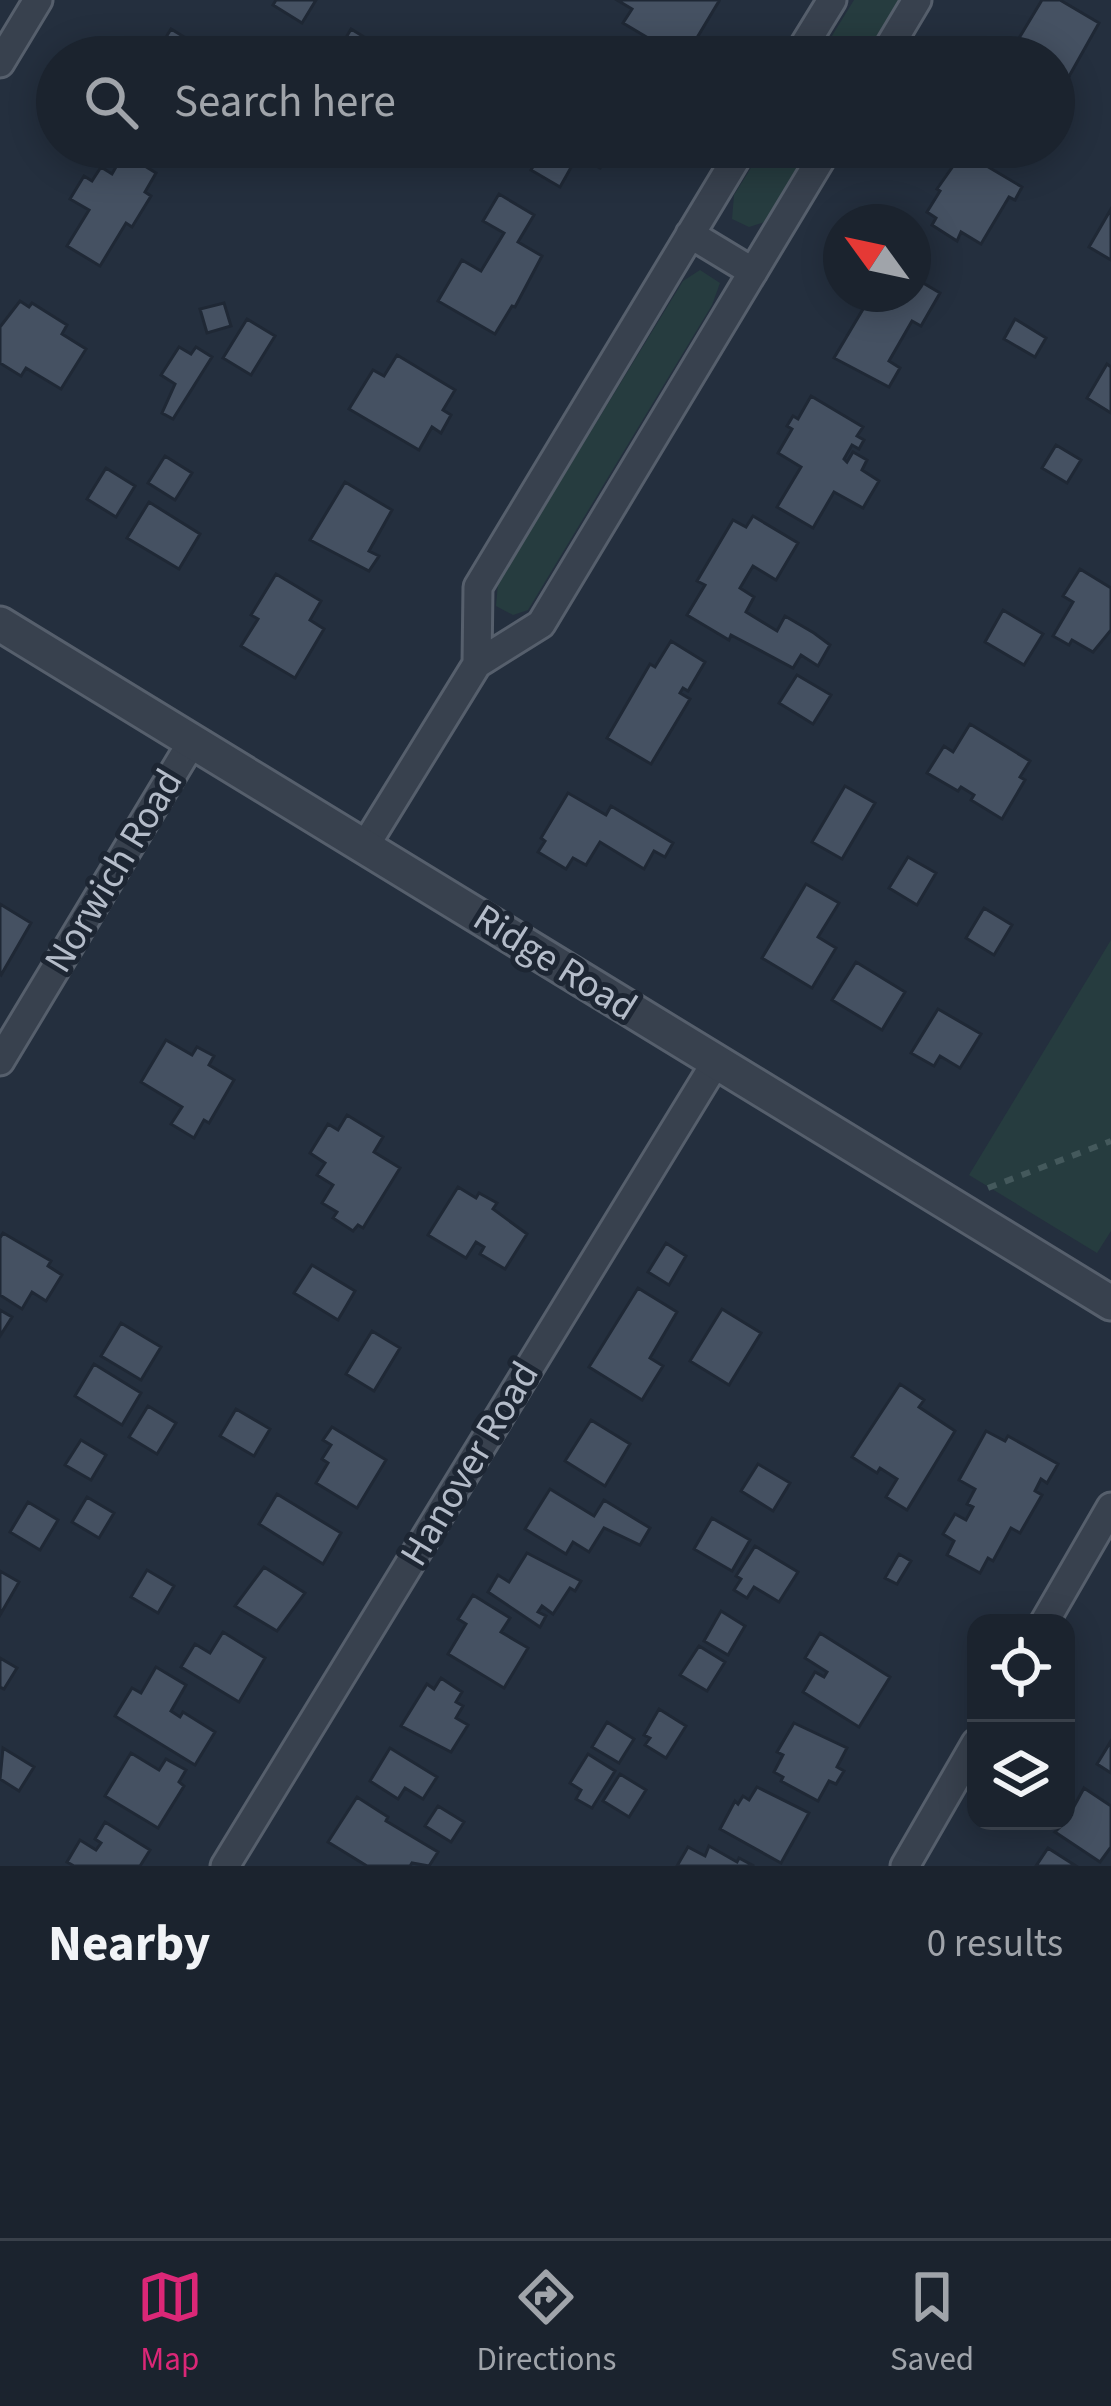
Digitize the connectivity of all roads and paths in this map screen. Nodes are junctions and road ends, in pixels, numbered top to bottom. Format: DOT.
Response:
graph roads {
  1 [pos="38,0"];
  2 [pos="832,0"];
  3 [pos="917,0"];
  4 [pos="810,36"];
  5 [pos="896,36"];
  6 [pos="0,63"];
  7 [pos="730,168"];
  8 [pos="815,168"];
  9 [pos="690,234"];
  10 [pos="752,272"];
  11 [pos="0,624"];
  12 [pos="477,664"];
  13 [pos="192,742"];
  14 [pos="365,846"];
  15 [pos="0,1061"];
  16 [pos="716,1063"];
  17 [pos="1111,1141"];
  18 [pos="988,1188"];
  19 [pos="1111,1303"];
  20 [pos="1111,1507"];
  21 [pos="1050,1614"];
  22 [pos="967,1759"];
  23 [pos="225,1866"];
  24 [pos="905,1866"];
  1 -- 6 [label="street"];
  2 -- 4 [label="street"];
  3 -- 5 [label="street"];
  7 -- 9 [label="street"];
  8 -- 10 [label="street"];
  9 -- 10 [label="street"];
  9 -- 12 [label="street"];
  10 -- 12 [label="street"];
  11 -- 13 [label="street, Ridge Road"];
  12 -- 14 [label="street"];
  13 -- 14 [label="street, Ridge Road"];
  13 -- 15 [label="street, Norwich Road"];
  14 -- 16 [label="street, Ridge Road"];
  16 -- 19 [label="street, Ridge Road"];
  16 -- 23 [label="street, Hanover Road"];
  17 -- 18 [label="path"];
  20 -- 21 [label="street"];
  22 -- 24 [label="street"];
}
